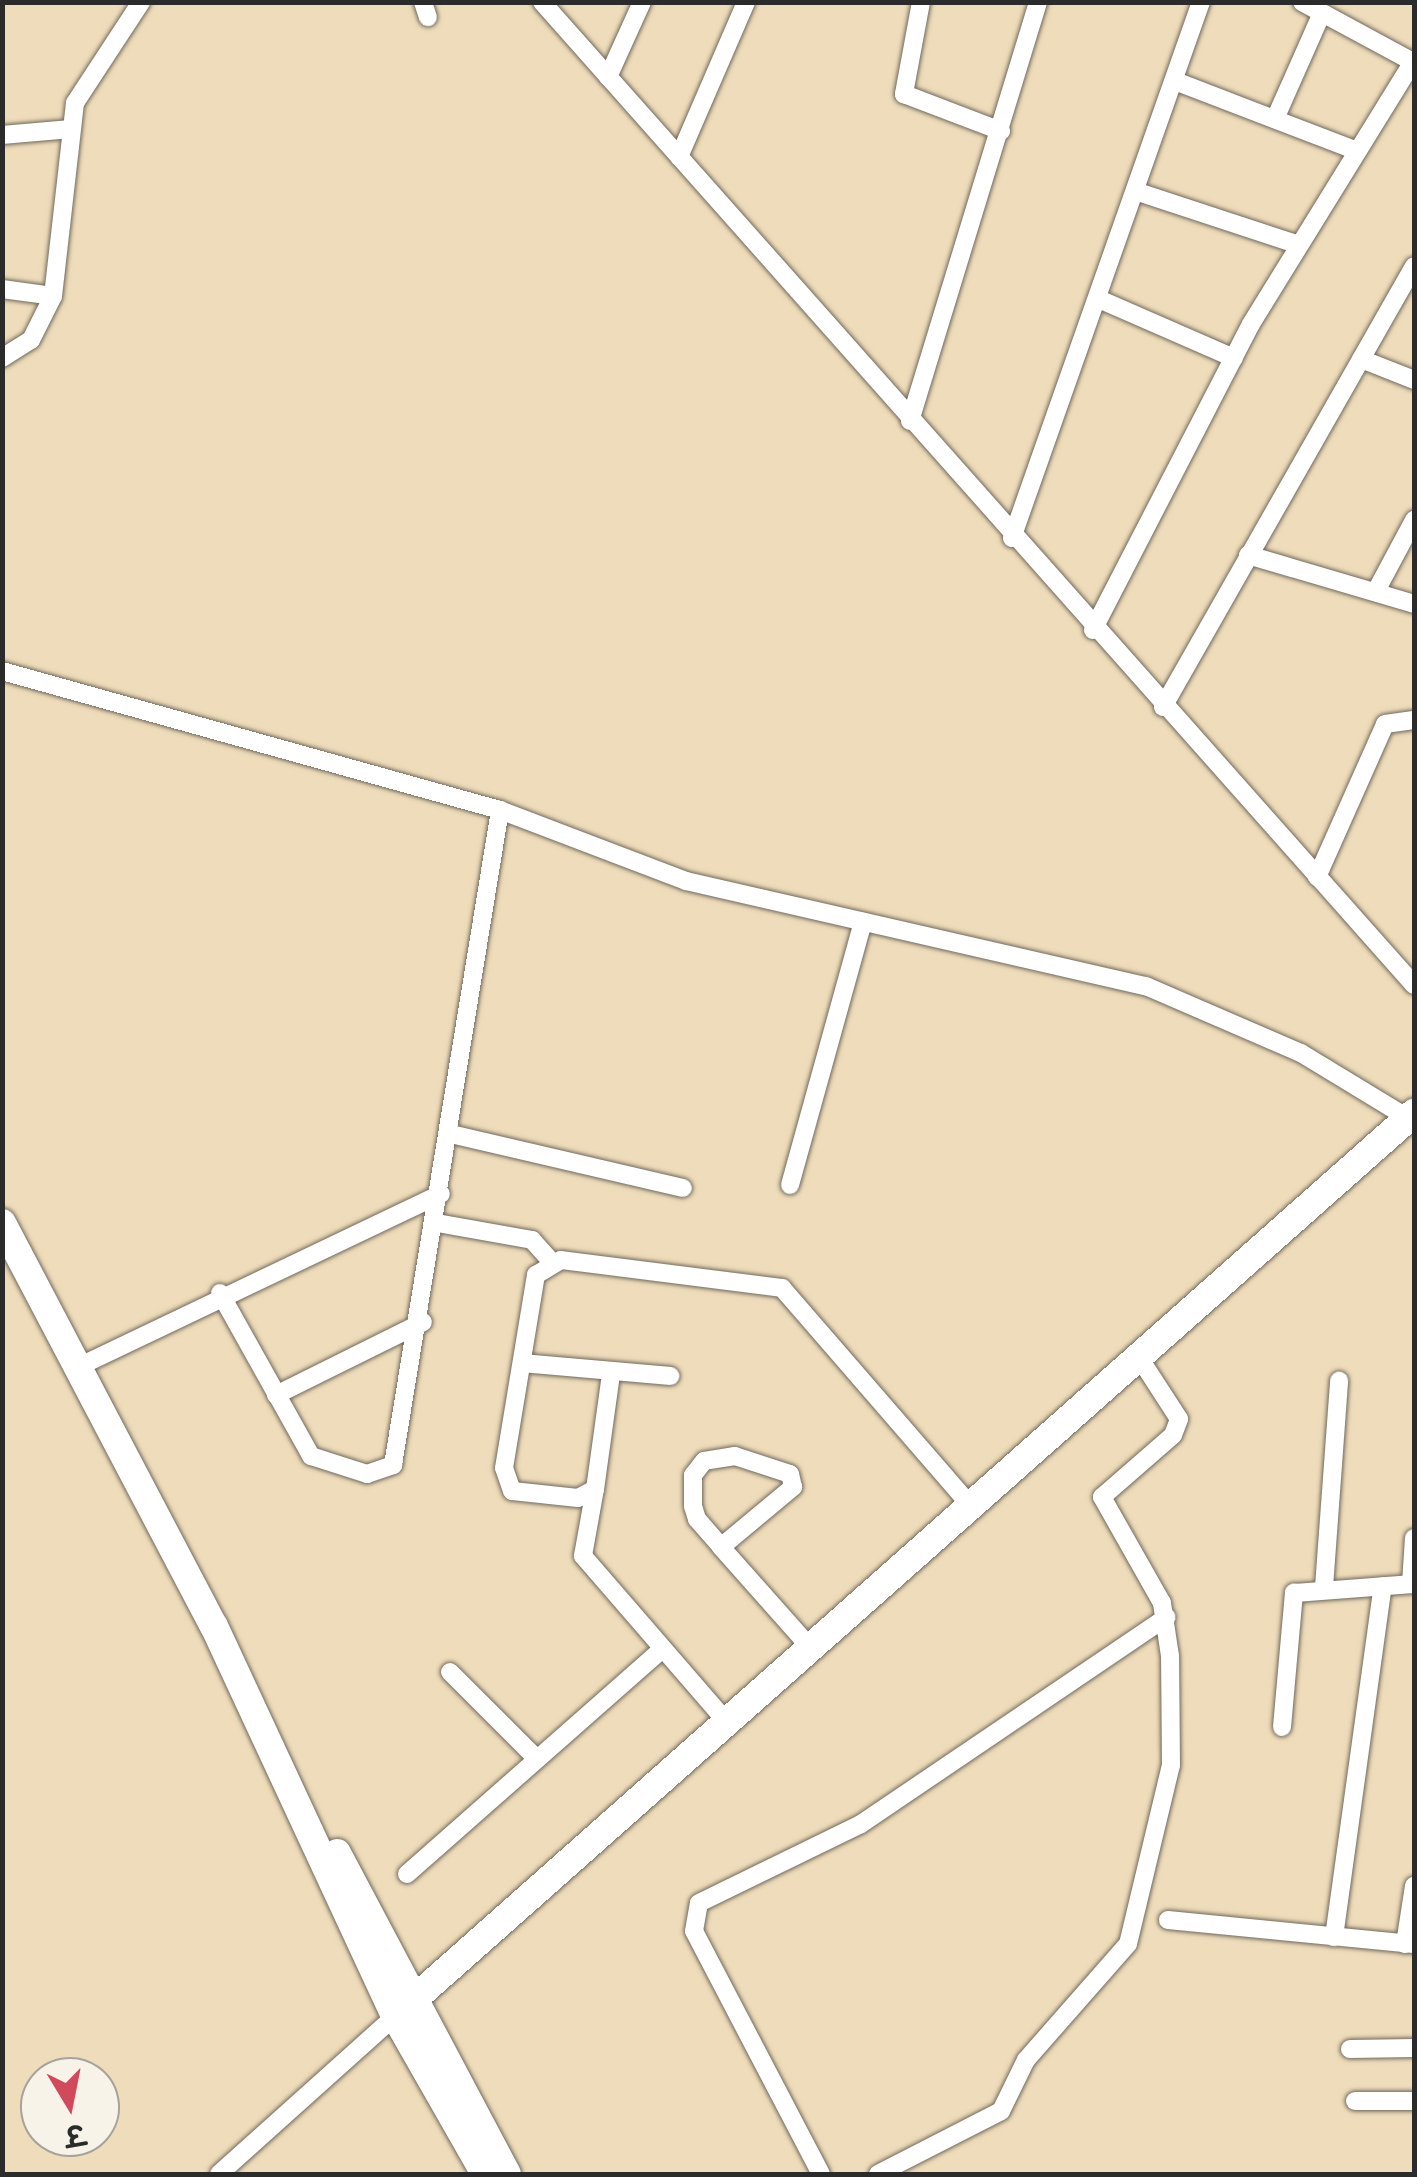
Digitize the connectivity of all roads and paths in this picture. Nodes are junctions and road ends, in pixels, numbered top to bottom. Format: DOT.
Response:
graph roads {
  1 [pos="140,2"];
  2 [pos="542,2"];
  3 [pos="642,2"];
  4 [pos="746,2"];
  5 [pos="921,2"];
  6 [pos="1038,2"];
  7 [pos="1201,2"];
  8 [pos="1302,2"];
  9 [pos="1322,13"];
  10 [pos="1414,61"];
  11 [pos="608,77"];
  12 [pos="1176,81"];
  13 [pos="1275,119"];
  14 [pos="72,129"];
  15 [pos="1001,131"];
  16 [pos="2,135"];
  17 [pos="1356,151"];
  18 [pos="678,157"];
  19 [pos="1138,192"];
  20 [pos="1299,245"];
  21 [pos="1414,266"];
  22 [pos="2,288"];
  23 [pos="53,296"];
  24 [pos="1102,300"];
  25 [pos="2,358"];
  26 [pos="1234,358"];
  27 [pos="1361,359"];
  28 [pos="1414,380"];
  29 [pos="910,421"];
  30 [pos="1414,520"];
  31 [pos="1012,538"];
  32 [pos="1248,555"];
  33 [pos="1376,591"];
  34 [pos="1414,604"];
  35 [pos="1093,630"];
  36 [pos="2,672"];
  37 [pos="1163,707"];
  38 [pos="1414,720"];
  39 [pos="500,810"];
  40 [pos="1317,877"];
  41 [pos="862,922"];
  42 [pos="1414,985"];
  43 [pos="1411,1116"];
  44 [pos="451,1134"];
  45 [pos="790,1185"];
  46 [pos="684,1188"];
  47 [pos="440,1194"];
  48 [pos="437,1222"];
  49 [pos="2,1223"];
  50 [pos="550,1260"];
  51 [pos="220,1293"];
  52 [pos="424,1322"];
  53 [pos="1137,1354"];
  54 [pos="522,1362"];
  55 [pos="78,1367"];
  56 [pos="611,1374"];
  57 [pos="670,1376"];
  58 [pos="1339,1381"];
  59 [pos="276,1395"];
  60 [pos="595,1489"];
  61 [pos="969,1504"];
  62 [pos="1414,1538"];
  63 [pos="722,1547"];
  64 [pos="1413,1584"];
  65 [pos="1383,1586"];
  66 [pos="1324,1587"];
  67 [pos="1167,1617"];
  68 [pos="808,1646"];
  69 [pos="660,1651"];
  70 [pos="450,1672"];
  71 [pos="724,1719"];
  72 [pos="1282,1726"];
  73 [pos="537,1760"];
  74 [pos="407,1874"];
  75 [pos="1414,1886"];
  76 [pos="1168,1920"];
  77 [pos="1334,1937"];
  78 [pos="1410,1944"];
  79 [pos="403,2009"];
  80 [pos="1414,2048"];
  81 [pos="1350,2049"];
  82 [pos="1355,2102"];
  83 [pos="1414,2102"];
  84 [pos="220,2174"];
  85 [pos="485,2174"];
  86 [pos="507,2174"];
  87 [pos="821,2174"];
  88 [pos="878,2174"];
  1 -- 14 [label="street"];
  2 -- 11 [label="street"];
  3 -- 11 [label="street"];
  4 -- 18 [label="street"];
  5 -- 15 [label="street"];
  6 -- 15 [label="street"];
  7 -- 12 [label="street"];
  8 -- 9 [label="street"];
  9 -- 10 [label="street"];
  9 -- 13 [label="street"];
  10 -- 17 [label="street"];
  11 -- 18 [label="street"];
  12 -- 13 [label="street"];
  12 -- 19 [label="street"];
  13 -- 17 [label="street"];
  14 -- 16 [label="street"];
  14 -- 23 [label="street"];
  15 -- 29 [label="street"];
  17 -- 20 [label="street"];
  18 -- 29 [label="street"];
  19 -- 20 [label="street"];
  19 -- 24 [label="street"];
  20 -- 26 [label="street"];
  21 -- 27 [label="street"];
  22 -- 23 [label="street"];
  23 -- 25 [label="street"];
  24 -- 26 [label="street"];
  24 -- 31 [label="street"];
  26 -- 35 [label="street"];
  27 -- 28 [label="street"];
  27 -- 32 [label="street"];
  29 -- 31 [label="street"];
  30 -- 33 [label="street"];
  31 -- 35 [label="street"];
  32 -- 33 [label="street"];
  32 -- 37 [label="street"];
  33 -- 34 [label="street"];
  35 -- 37 [label="street"];
  36 -- 39 [label="street"];
  37 -- 40 [label="street"];
  38 -- 40 [label="street"];
  39 -- 41 [label="street"];
  39 -- 44 [label="street"];
  40 -- 42 [label="street"];
  41 -- 43 [label="street"];
  41 -- 45 [label="street"];
  43 -- 53 [label="highway"];
  44 -- 46 [label="street"];
  44 -- 47 [label="street"];
  47 -- 48 [label="street"];
  47 -- 51 [label="street"];
  48 -- 50 [label="street"];
  48 -- 52 [label="street"];
  49 -- 55 [label="highway"];
  50 -- 54 [label="street"];
  50 -- 61 [label="street"];
  51 -- 55 [label="street"];
  51 -- 59 [label="street"];
  52 -- 59 [label="street"];
  52 -- 59 [label="street"];
  53 -- 61 [label="highway"];
  53 -- 67 [label="street"];
  54 -- 56 [label="street"];
  54 -- 60 [label="street"];
  55 -- 79 [label="highway"];
  56 -- 57 [label="street"];
  56 -- 60 [label="street"];
  58 -- 66 [label="street"];
  60 -- 69 [label="street"];
  61 -- 68 [label="highway"];
  62 -- 64 [label="street"];
  63 -- 63 [label="street"];
  63 -- 68 [label="street"];
  64 -- 65 [label="street"];
  65 -- 66 [label="street"];
  65 -- 77 [label="street"];
  66 -- 72 [label="street"];
  67 -- 87 [label="street"];
  67 -- 88 [label="street"];
  68 -- 71 [label="highway"];
  69 -- 71 [label="street"];
  69 -- 73 [label="street"];
  70 -- 73 [label="street"];
  71 -- 79 [label="highway"];
  73 -- 74 [label="street"];
  75 -- 78 [label="street"];
  76 -- 77 [label="street"];
  77 -- 78 [label="street"];
  79 -- 84 [label="street"];
  79 -- 85 [label="highway"];
  79 -- 86 [label="highway"];
  80 -- 81 [label="street"];
  82 -- 83 [label="street"];
}
